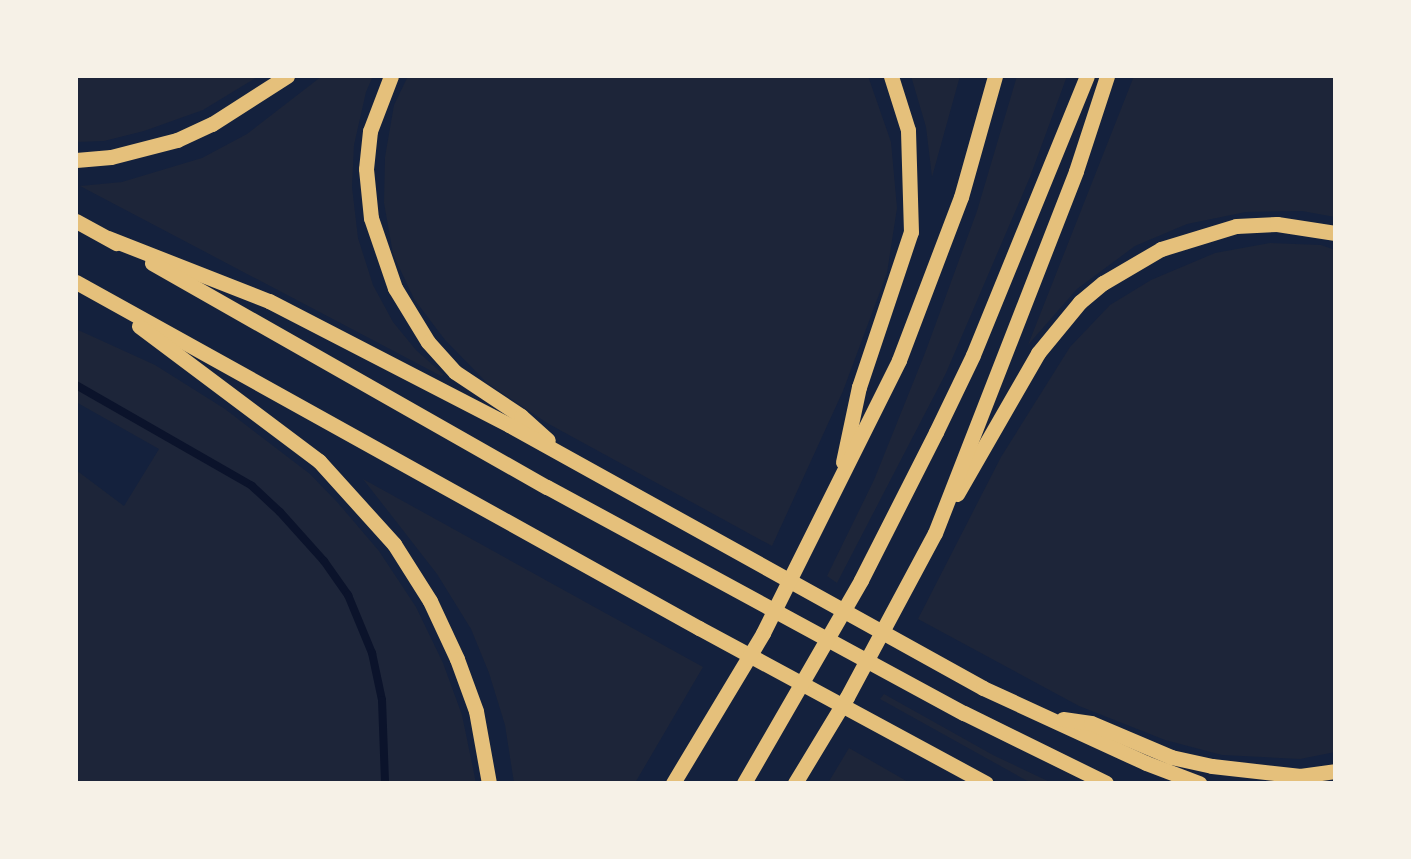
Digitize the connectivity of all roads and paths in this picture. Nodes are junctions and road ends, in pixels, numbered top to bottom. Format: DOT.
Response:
graph roads {
  1 [pos="287,76"];
  2 [pos="391,76"];
  3 [pos="891,76"];
  4 [pos="994,76"];
  5 [pos="1087,76"];
  6 [pos="1107,76"];
  7 [pos="76,160"];
  8 [pos="76,221"];
  9 [pos="1335,233"];
  10 [pos="108,238"];
  11 [pos="76,282"];
  12 [pos="92,291"];
  13 [pos="567,458"];
  14 [pos="839,484"];
  15 [pos="937,527"];
  16 [pos="1049,717"];
  17 [pos="1335,771"];
  18 [pos="676,779"];
  19 [pos="489,783"];
  20 [pos="744,783"];
  21 [pos="794,783"];
  22 [pos="986,783"];
  23 [pos="1106,783"];
  24 [pos="1199,783"];
  1 -- 7 [label="highway"];
  2 -- 13 [label="highway"];
  3 -- 14 [label="highway"];
  4 -- 14 [label="highway"];
  5 -- 20 [label="highway"];
  6 -- 15 [label="highway"];
  8 -- 10 [label="highway"];
  9 -- 15 [label="highway"];
  10 -- 13 [label="highway"];
  10 -- 23 [label="highway"];
  11 -- 12 [label="highway"];
  12 -- 19 [label="highway"];
  12 -- 22 [label="highway"];
  13 -- 16 [label="highway"];
  14 -- 18 [label="highway"];
  15 -- 21 [label="highway"];
  16 -- 17 [label="highway"];
  16 -- 24 [label="highway"];
}
